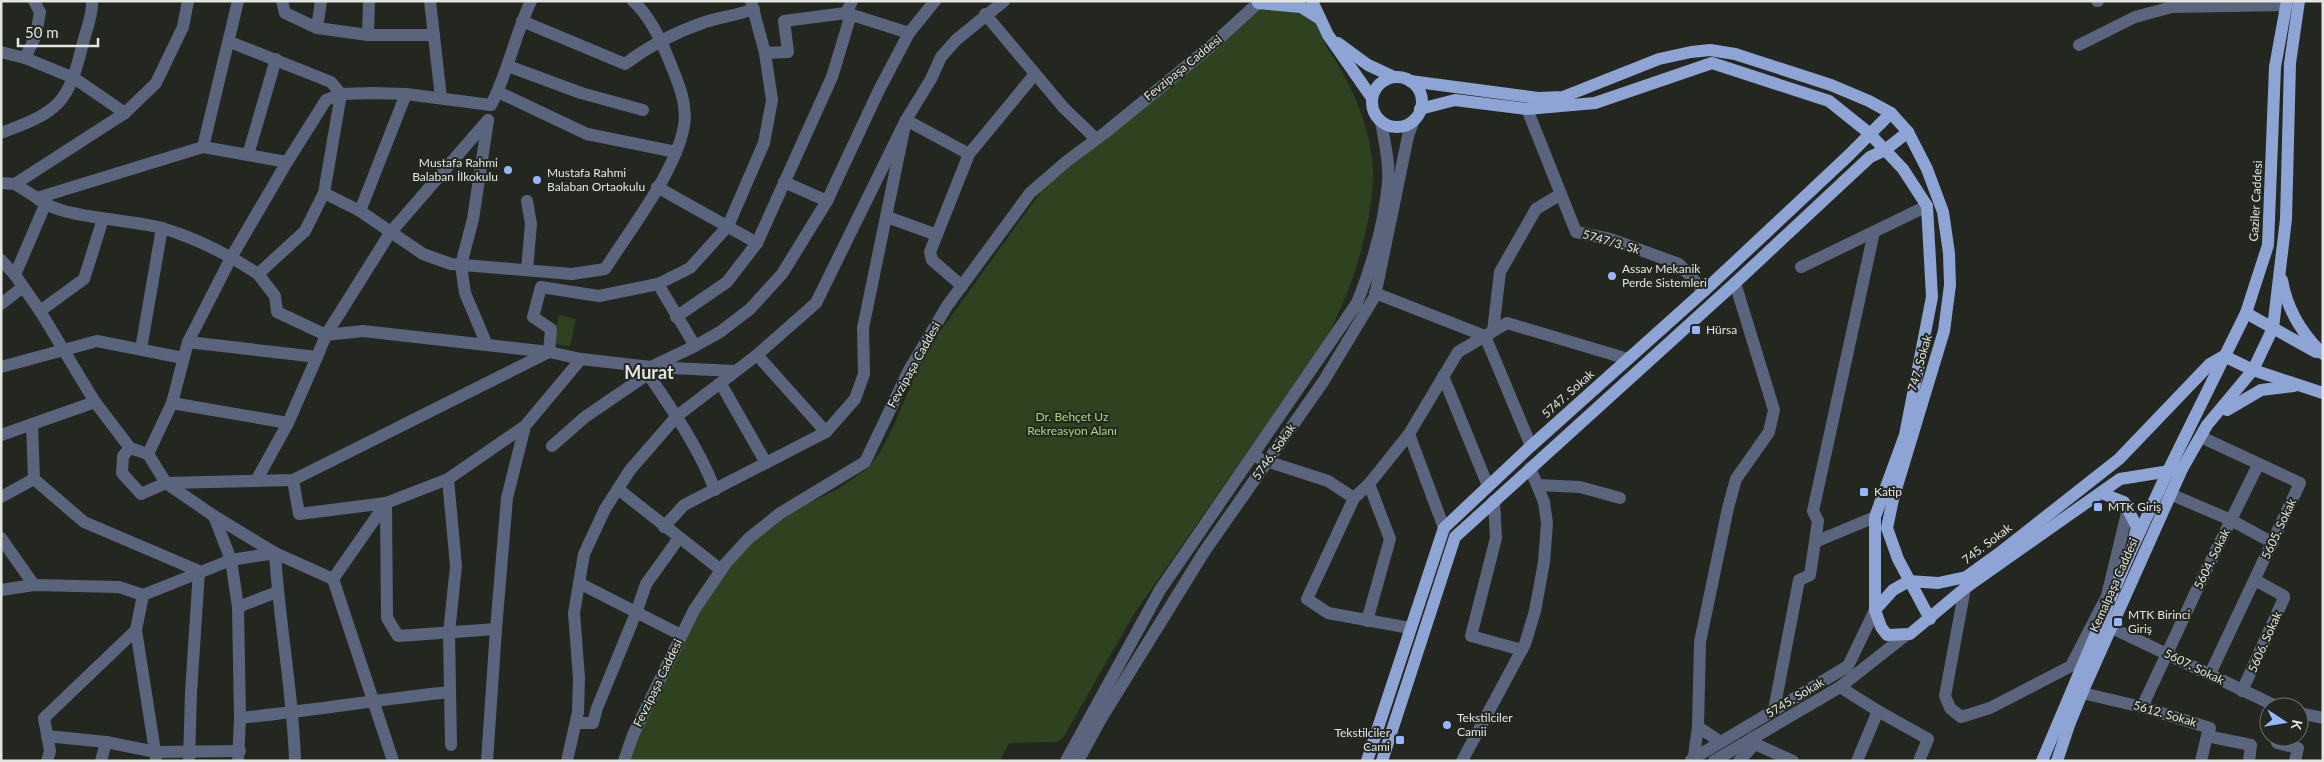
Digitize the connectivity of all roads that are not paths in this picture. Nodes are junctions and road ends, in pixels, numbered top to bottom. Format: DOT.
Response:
graph roads {
  1 [pos="34,1"];
  2 [pos="92,1"];
  3 [pos="188,1"];
  4 [pos="238,1"];
  5 [pos="282,1"];
  6 [pos="322,1"];
  7 [pos="369,1"];
  8 [pos="430,1"];
  9 [pos="531,1"];
  10 [pos="634,1"];
  11 [pos="852,1"];
  12 [pos="935,1"];
  13 [pos="1004,1"];
  14 [pos="1312,1"];
  15 [pos="2299,1"];
  16 [pos="1258,2"];
  17 [pos="2286,3"];
  18 [pos="753,4"];
  19 [pos="846,13"];
  20 [pos="985,14"];
  21 [pos="1320,18"];
  22 [pos="522,21"];
  23 [pos="317,28"];
  24 [pos="909,33"];
  25 [pos="368,35"];
  26 [pos="434,35"];
  27 [pos="1328,36"];
  28 [pos="661,40"];
  29 [pos="230,42"];
  30 [pos="2079,45"];
  31 [pos="1,52"];
  32 [pos="765,53"];
  33 [pos="25,58"];
  34 [pos="276,59"];
  35 [pos="508,66"];
  36 [pos="1035,74"];
  37 [pos="1394,77"];
  38 [pos="74,78"];
  39 [pos="1410,81"];
  40 [pos="498,92"];
  41 [pos="342,94"];
  42 [pos="406,94"];
  43 [pos="441,98"];
  44 [pos="1372,98"];
  45 [pos="491,105"];
  46 [pos="1527,109"];
  47 [pos="643,110"];
  48 [pos="1891,113"];
  49 [pos="126,114"];
  50 [pos="1417,115"];
  51 [pos="488,120"];
  52 [pos="906,120"];
  53 [pos="1381,121"];
  54 [pos="1908,132"];
  55 [pos="1,133"];
  56 [pos="1869,133"];
  57 [pos="1096,139"];
  58 [pos="202,148"];
  59 [pos="1885,150"];
  60 [pos="676,152"];
  61 [pos="969,154"];
  62 [pos="248,155"];
  63 [pos="287,162"];
  64 [pos="784,182"];
  65 [pos="1,183"];
  66 [pos="15,184"];
  67 [pos="657,187"];
  68 [pos="324,193"];
  69 [pos="1561,194"];
  70 [pos="41,201"];
  71 [pos="527,201"];
  72 [pos="827,201"];
  73 [pos="1927,206"];
  74 [pos="360,212"];
  75 [pos="887,217"];
  76 [pos="102,219"];
  77 [pos="728,226"];
  78 [pos="162,228"];
  79 [pos="1874,232"];
  80 [pos="390,233"];
  81 [pos="937,235"];
  82 [pos="757,242"];
  83 [pos="232,256"];
  84 [pos="1,260"];
  85 [pos="461,265"];
  86 [pos="1801,267"];
  87 [pos="2280,267"];
  88 [pos="527,270"];
  89 [pos="258,274"];
  90 [pos="14,275"];
  91 [pos="1735,283"];
  92 [pos="658,284"];
  93 [pos="962,286"];
  94 [pos="23,287"];
  95 [pos="1704,291"];
  96 [pos="1375,293"];
  97 [pos="1,304"];
  98 [pos="40,311"];
  99 [pos="2246,313"];
  100 [pos="676,317"];
  101 [pos="2273,328"];
  102 [pos="326,334"];
  103 [pos="1489,334"];
  104 [pos="188,342"];
  105 [pos="487,345"];
  106 [pos="695,346"];
  107 [pos="63,349"];
  108 [pos="141,349"];
  109 [pos="549,352"];
  110 [pos="756,355"];
  111 [pos="2323,355"];
  112 [pos="2224,356"];
  113 [pos="317,357"];
  114 [pos="183,358"];
  115 [pos="581,359"];
  116 [pos="1628,359"];
  117 [pos="1,367"];
  118 [pos="2253,370"];
  119 [pos="650,371"];
  120 [pos="734,371"];
  121 [pos="1443,376"];
  122 [pos="721,384"];
  123 [pos="2300,385"];
  124 [pos="2323,393"];
  125 [pos="95,402"];
  126 [pos="172,403"];
  127 [pos="677,416"];
  128 [pos="288,423"];
  129 [pos="32,424"];
  130 [pos="2207,425"];
  131 [pos="526,426"];
  132 [pos="826,432"];
  133 [pos="1,434"];
  134 [pos="1409,434"];
  135 [pos="2201,437"];
  136 [pos="552,446"];
  137 [pos="1531,446"];
  138 [pos="130,448"];
  139 [pos="148,454"];
  140 [pos="1253,455"];
  141 [pos="766,463"];
  142 [pos="1267,463"];
  143 [pos="2258,465"];
  144 [pos="1530,468"];
  145 [pos="2182,469"];
  146 [pos="2168,471"];
  147 [pos="448,478"];
  148 [pos="34,479"];
  149 [pos="293,480"];
  150 [pos="256,481"];
  151 [pos="166,483"];
  152 [pos="1369,484"];
  153 [pos="1538,485"];
  154 [pos="1488,486"];
  155 [pos="618,489"];
  156 [pos="715,490"];
  157 [pos="2101,493"];
  158 [pos="2170,494"];
  159 [pos="1,496"];
  160 [pos="1354,498"];
  161 [pos="1620,498"];
  162 [pos="1494,501"];
  163 [pos="386,503"];
  164 [pos="2128,509"];
  165 [pos="214,516"];
  166 [pos="1875,517"];
  167 [pos="2231,520"];
  168 [pos="664,527"];
  169 [pos="1444,528"];
  170 [pos="1,538"];
  171 [pos="679,538"];
  172 [pos="1815,542"];
  173 [pos="2273,543"];
  174 [pos="275,553"];
  175 [pos="2130,553"];
  176 [pos="230,560"];
  177 [pos="721,570"];
  178 [pos="199,571"];
  179 [pos="333,579"];
  180 [pos="2255,580"];
  181 [pos="1909,581"];
  182 [pos="579,583"];
  183 [pos="34,586"];
  184 [pos="1965,588"];
  185 [pos="1,590"];
  186 [pos="277,592"];
  187 [pos="143,596"];
  188 [pos="238,607"];
  189 [pos="1875,610"];
  190 [pos="636,613"];
  191 [pos="1930,619"];
  192 [pos="1367,621"];
  193 [pos="2110,627"];
  194 [pos="1410,628"];
  195 [pos="496,629"];
  196 [pos="136,630"];
  197 [pos="449,633"];
  198 [pos="681,635"];
  199 [pos="1906,635"];
  200 [pos="1522,650"];
  201 [pos="2168,653"];
  202 [pos="2210,674"];
  203 [pos="1840,687"];
  204 [pos="2242,691"];
  205 [pos="450,692"];
  206 [pos="2082,693"];
  207 [pos="2259,699"];
  208 [pos="373,700"];
  209 [pos="2142,707"];
  210 [pos="1774,710"];
  211 [pos="1878,711"];
  212 [pos="292,713"];
  213 [pos="2309,715"];
  214 [pos="240,718"];
  215 [pos="2323,718"];
  216 [pos="576,722"];
  217 [pos="1698,726"];
  218 [pos="47,736"];
  219 [pos="2207,736"];
  220 [pos="1754,741"];
  221 [pos="106,742"];
  222 [pos="1721,742"];
  223 [pos="451,745"];
  224 [pos="2294,747"];
  225 [pos="156,756"];
  226 [pos="190,756"];
  227 [pos="239,756"];
  228 [pos="1692,758"];
  229 [pos="48,761"];
  230 [pos="101,761"];
  231 [pos="295,761"];
  232 [pos="393,761"];
  233 [pos="488,761"];
  234 [pos="568,761"];
  235 [pos="624,761"];
  236 [pos="1066,761"];
  237 [pos="1078,761"];
  238 [pos="1367,761"];
  239 [pos="1382,761"];
  240 [pos="1462,761"];
  241 [pos="1714,761"];
  242 [pos="1739,761"];
  243 [pos="1793,761"];
  244 [pos="1856,761"];
  245 [pos="1919,761"];
  246 [pos="2042,761"];
  247 [pos="2057,761"];
  248 [pos="2201,761"];
  249 [pos="2249,761"];
  250 [pos="2295,761"];
  1 -- 33 [label="street"];
  2 -- 38 [label="street"];
  3 -- 49 [label="street"];
  4 -- 29 [label="street"];
  5 -- 23 [label="street"];
  6 -- 23 [label="street"];
  7 -- 25 [label="street"];
  8 -- 26 [label="street"];
  9 -- 22 [label="street"];
  10 -- 28 [label="street"];
  11 -- 19 [label="street"];
  12 -- 24 [label="street"];
  13 -- 20 [label="street"];
  14 -- 21 [label="main road"];
  15 -- 87 [label="main road"];
  16 -- 21 [label="main road"];
  16 -- 57 [label="street, Fevzipaşa Caddesi"];
  17 -- 30 [label="street"];
  17 -- 99 [label="main road, Gaziler Caddesi"];
  18 -- 28 [label="street"];
  18 -- 32 [label="street"];
  19 -- 24 [label="street"];
  19 -- 32 [label="street"];
  19 -- 64 [label="street"];
  20 -- 36 [label="street"];
  20 -- 52 [label="street"];
  21 -- 27 [label="main road"];
  22 -- 28 [label="street"];
  22 -- 35 [label="street"];
  23 -- 25 [label="street"];
  24 -- 72 [label="street"];
  25 -- 26 [label="street"];
  26 -- 43 [label="street"];
  27 -- 37 [label="main road"];
  27 -- 44 [label="main road"];
  28 -- 60 [label="street"];
  29 -- 34 [label="street"];
  29 -- 58 [label="street"];
  31 -- 33 [label="street"];
  32 -- 77 [label="street"];
  33 -- 38 [label="street"];
  34 -- 41 [label="street"];
  34 -- 62 [label="street"];
  35 -- 40 [label="street"];
  35 -- 47 [label="street"];
  36 -- 57 [label="street"];
  36 -- 61 [label="street"];
  37 -- 39 [label="main road"];
  37 -- 44 [label="main road"];
  38 -- 49 [label="street"];
  38 -- 55 [label="street"];
  39 -- 48 [label="main road, 747. Sokak"];
  39 -- 50 [label="main road"];
  40 -- 45 [label="street"];
  40 -- 60 [label="street"];
  41 -- 42 [label="street"];
  41 -- 63 [label="street"];
  41 -- 68 [label="street"];
  42 -- 43 [label="street"];
  42 -- 74 [label="street"];
  43 -- 45 [label="street"];
  44 -- 53 [label="main road"];
  45 -- 51 [label="street"];
  46 -- 50 [label="main road, 747. Sokak"];
  46 -- 56 [label="main road, 747. Sokak"];
  46 -- 69 [label="street, 5747/3. Sk"];
  48 -- 54 [label="main road, 747. Sokak"];
  48 -- 56 [label="main road, 5747. Sokak"];
  49 -- 66 [label="street"];
  50 -- 53 [label="main road"];
  50 -- 96 [label="street, 5746. Sokak"];
  51 -- 80 [label="street"];
  51 -- 85 [label="street"];
  52 -- 61 [label="street"];
  52 -- 75 [label="street"];
  52 -- 110 [label="street"];
  53 -- 140 [label="street, 5746. Sokak"];
  54 -- 59 [label="main road"];
  54 -- 181 [label="main road, 747. Sokak"];
  56 -- 59 [label="main road, 747. Sokak"];
  56 -- 95 [label="main road, 5747. Sokak"];
  57 -- 93 [label="street, Fevzipaşa Caddesi"];
  58 -- 62 [label="street"];
  58 -- 70 [label="street"];
  59 -- 73 [label="main road, 747. Sokak"];
  59 -- 91 [label="main road"];
  60 -- 67 [label="street"];
  61 -- 81 [label="street"];
  62 -- 63 [label="street"];
  63 -- 83 [label="street"];
  64 -- 72 [label="street"];
  64 -- 82 [label="street"];
  65 -- 66 [label="street"];
  66 -- 70 [label="street"];
  67 -- 77 [label="street"];
  67 -- 88 [label="street"];
  68 -- 74 [label="street"];
  68 -- 89 [label="street"];
  69 -- 95 [label="street, 5747/3. Sk"];
  69 -- 103 [label="street"];
  70 -- 76 [label="street"];
  70 -- 90 [label="street"];
  71 -- 88 [label="street"];
  72 -- 106 [label="street"];
  73 -- 79 [label="street"];
  73 -- 166 [label="main road, 747. Sokak"];
  74 -- 80 [label="street"];
  75 -- 81 [label="street"];
  75 -- 132 [label="street"];
  76 -- 78 [label="street"];
  76 -- 98 [label="street"];
  77 -- 82 [label="street"];
  77 -- 92 [label="street"];
  78 -- 83 [label="street"];
  78 -- 108 [label="street"];
  79 -- 86 [label="street"];
  79 -- 172 [label="street"];
  80 -- 85 [label="street"];
  80 -- 102 [label="street"];
  81 -- 93 [label="street"];
  82 -- 100 [label="street"];
  83 -- 89 [label="street"];
  83 -- 104 [label="street"];
  84 -- 90 [label="street"];
  85 -- 88 [label="street"];
  85 -- 105 [label="street"];
  87 -- 101 [label="main road"];
  87 -- 111 [label="main road"];
  89 -- 102 [label="street"];
  90 -- 94 [label="street"];
  91 -- 144 [label="main road"];
  91 -- 217 [label="street"];
  92 -- 100 [label="street"];
  92 -- 109 [label="street"];
  93 -- 177 [label="street, Fevzipaşa Caddesi"];
  94 -- 97 [label="street"];
  94 -- 98 [label="street"];
  95 -- 116 [label="main road, 5747. Sokak"];
  96 -- 103 [label="street"];
  96 -- 142 [label="street, 5746. Sokak"];
  98 -- 107 [label="street"];
  99 -- 101 [label="main road"];
  99 -- 112 [label="main road, Gaziler Caddesi"];
  100 -- 106 [label="street"];
  101 -- 111 [label="main road"];
  101 -- 118 [label="main road"];
  102 -- 105 [label="street"];
  102 -- 113 [label="street"];
  103 -- 116 [label="street"];
  103 -- 121 [label="street"];
  103 -- 137 [label="street"];
  104 -- 113 [label="street"];
  104 -- 114 [label="street"];
  105 -- 109 [label="street"];
  106 -- 119 [label="street"];
  107 -- 108 [label="street"];
  107 -- 117 [label="street"];
  107 -- 125 [label="street"];
  108 -- 114 [label="street"];
  109 -- 115 [label="street"];
  109 -- 149 [label="street"];
  110 -- 120 [label="street"];
  110 -- 132 [label="street"];
  112 -- 118 [label="main road"];
  112 -- 146 [label="main road, Gaziler Caddesi"];
  112 -- 181 [label="main road, 745. Sokak"];
  113 -- 128 [label="street"];
  114 -- 126 [label="street"];
  115 -- 119 [label="street"];
  115 -- 131 [label="street"];
  116 -- 137 [label="main road, 5747. Sokak"];
  118 -- 123 [label="main road"];
  118 -- 130 [label="main road"];
  119 -- 120 [label="street"];
  119 -- 127 [label="street"];
  119 -- 136 [label="street"];
  120 -- 122 [label="street"];
  121 -- 134 [label="street"];
  121 -- 154 [label="street"];
  122 -- 127 [label="street"];
  122 -- 141 [label="street"];
  123 -- 124 [label="main road"];
  123 -- 130 [label="main road"];
  125 -- 129 [label="street"];
  125 -- 138 [label="street"];
  126 -- 128 [label="street"];
  126 -- 139 [label="street"];
  127 -- 155 [label="street"];
  127 -- 156 [label="street"];
  128 -- 150 [label="street"];
  129 -- 133 [label="street"];
  129 -- 148 [label="street"];
  130 -- 135 [label="main road, Kemalpaşa Caddesi"];
  131 -- 147 [label="street"];
  131 -- 195 [label="street"];
  132 -- 141 [label="street"];
  134 -- 152 [label="street"];
  134 -- 169 [label="street"];
  135 -- 143 [label="street, 5605. Sokak"];
  135 -- 145 [label="main road, Kemalpaşa Caddesi"];
  137 -- 154 [label="main road, 5747. Sokak"];
  138 -- 139 [label="street"];
  138 -- 151 [label="street"];
  139 -- 151 [label="street"];
  140 -- 142 [label="street"];
  140 -- 236 [label="street, 5746. Sokak"];
  141 -- 156 [label="street"];
  142 -- 160 [label="street"];
  142 -- 237 [label="street, 5746. Sokak"];
  143 -- 167 [label="street, 5604. Sokak"];
  143 -- 173 [label="street, 5605. Sokak"];
  144 -- 153 [label="street"];
  144 -- 162 [label="main road"];
  145 -- 146 [label="main road, 745. Sokak"];
  145 -- 158 [label="main road, Kemalpaşa Caddesi"];
  146 -- 157 [label="main road, 745. Sokak"];
  146 -- 175 [label="main road, Kemalpaşa Caddesi"];
  147 -- 163 [label="street"];
  147 -- 197 [label="street"];
  148 -- 159 [label="street"];
  148 -- 178 [label="street"];
  149 -- 150 [label="street"];
  149 -- 163 [label="street"];
  150 -- 151 [label="street"];
  151 -- 165 [label="street"];
  152 -- 160 [label="street"];
  152 -- 192 [label="street"];
  153 -- 161 [label="street"];
  153 -- 200 [label="street"];
  154 -- 169 [label="main road, 5747. Sokak"];
  155 -- 168 [label="street"];
  155 -- 182 [label="street"];
  156 -- 168 [label="street"];
  157 -- 164 [label="main road"];
  157 -- 184 [label="main road, 745. Sokak"];
  158 -- 167 [label="street"];
  158 -- 193 [label="main road, Kemalpaşa Caddesi"];
  160 -- 192 [label="street"];
  162 -- 200 [label="street"];
  162 -- 239 [label="main road"];
  163 -- 179 [label="street"];
  163 -- 197 [label="street"];
  164 -- 175 [label="main road"];
  164 -- 184 [label="street"];
  165 -- 174 [label="street"];
  165 -- 176 [label="street"];
  166 -- 172 [label="street"];
  166 -- 189 [label="main road, 747. Sokak"];
  167 -- 173 [label="street"];
  167 -- 201 [label="street, 5604. Sokak"];
  168 -- 171 [label="street"];
  169 -- 194 [label="main road, 5747. Sokak"];
  170 -- 183 [label="street"];
  171 -- 177 [label="street"];
  171 -- 190 [label="street"];
  172 -- 210 [label="street"];
  173 -- 180 [label="street, 5605. Sokak"];
  174 -- 176 [label="street"];
  174 -- 179 [label="street"];
  174 -- 186 [label="street"];
  175 -- 246 [label="main road, Kemalpaşa Caddesi"];
  176 -- 178 [label="street"];
  176 -- 188 [label="street"];
  177 -- 198 [label="street, Fevzipaşa Caddesi"];
  178 -- 187 [label="street"];
  178 -- 226 [label="street"];
  179 -- 208 [label="street"];
  180 -- 202 [label="street, 5605. Sokak"];
  180 -- 204 [label="street, 5606. Sokak"];
  181 -- 189 [label="main road"];
  181 -- 191 [label="main road, 747. Sokak"];
  182 -- 190 [label="street"];
  182 -- 216 [label="street"];
  183 -- 185 [label="street"];
  183 -- 187 [label="street"];
  184 -- 191 [label="main road, 745. Sokak"];
  186 -- 188 [label="street"];
  186 -- 212 [label="street"];
  187 -- 196 [label="street"];
  188 -- 214 [label="street"];
  189 -- 199 [label="main road"];
  189 -- 210 [label="street, 5745. Sokak"];
  190 -- 198 [label="street"];
  190 -- 216 [label="street"];
  191 -- 199 [label="main road, 745. Sokak"];
  192 -- 194 [label="street"];
  193 -- 201 [label="street, 5607. Sokak"];
  193 -- 206 [label="main road, Kemalpaşa Caddesi"];
  194 -- 238 [label="main road, 5747. Sokak"];
  195 -- 197 [label="street"];
  195 -- 233 [label="street"];
  196 -- 218 [label="street"];
  196 -- 225 [label="street"];
  197 -- 205 [label="street"];
  198 -- 235 [label="street, Fevzipaşa Caddesi"];
  199 -- 203 [label="street, 5745. Sokak"];
  200 -- 240 [label="street"];
  201 -- 202 [label="street, 5607. Sokak"];
  201 -- 209 [label="street, 5604. Sokak"];
  202 -- 204 [label="street, 5607. Sokak"];
  203 -- 211 [label="street"];
  203 -- 220 [label="street, 5745. Sokak"];
  204 -- 207 [label="street, 5607. Sokak"];
  205 -- 208 [label="street"];
  205 -- 223 [label="street"];
  206 -- 209 [label="street, 5612. Sokak"];
  206 -- 247 [label="main road, Kemalpaşa Caddesi"];
  208 -- 212 [label="street"];
  208 -- 232 [label="street"];
  209 -- 219 [label="street, 5612. Sokak"];
  210 -- 222 [label="street, 5745. Sokak"];
  211 -- 244 [label="street"];
  211 -- 245 [label="street"];
  212 -- 214 [label="street"];
  212 -- 231 [label="street"];
  213 -- 215 [label="street"];
  214 -- 227 [label="street"];
  216 -- 234 [label="street"];
  217 -- 222 [label="street"];
  217 -- 228 [label="street"];
  218 -- 221 [label="street"];
  218 -- 229 [label="street"];
  219 -- 248 [label="street"];
  219 -- 249 [label="street, 5612. Sokak"];
  220 -- 241 [label="street, 5745. Sokak"];
  220 -- 242 [label="street"];
  220 -- 243 [label="street"];
  221 -- 225 [label="street"];
  221 -- 230 [label="street"];
  222 -- 228 [label="street, 5745. Sokak"];
  224 -- 250 [label="street"];
  225 -- 226 [label="street"];
  226 -- 227 [label="street"];
}
